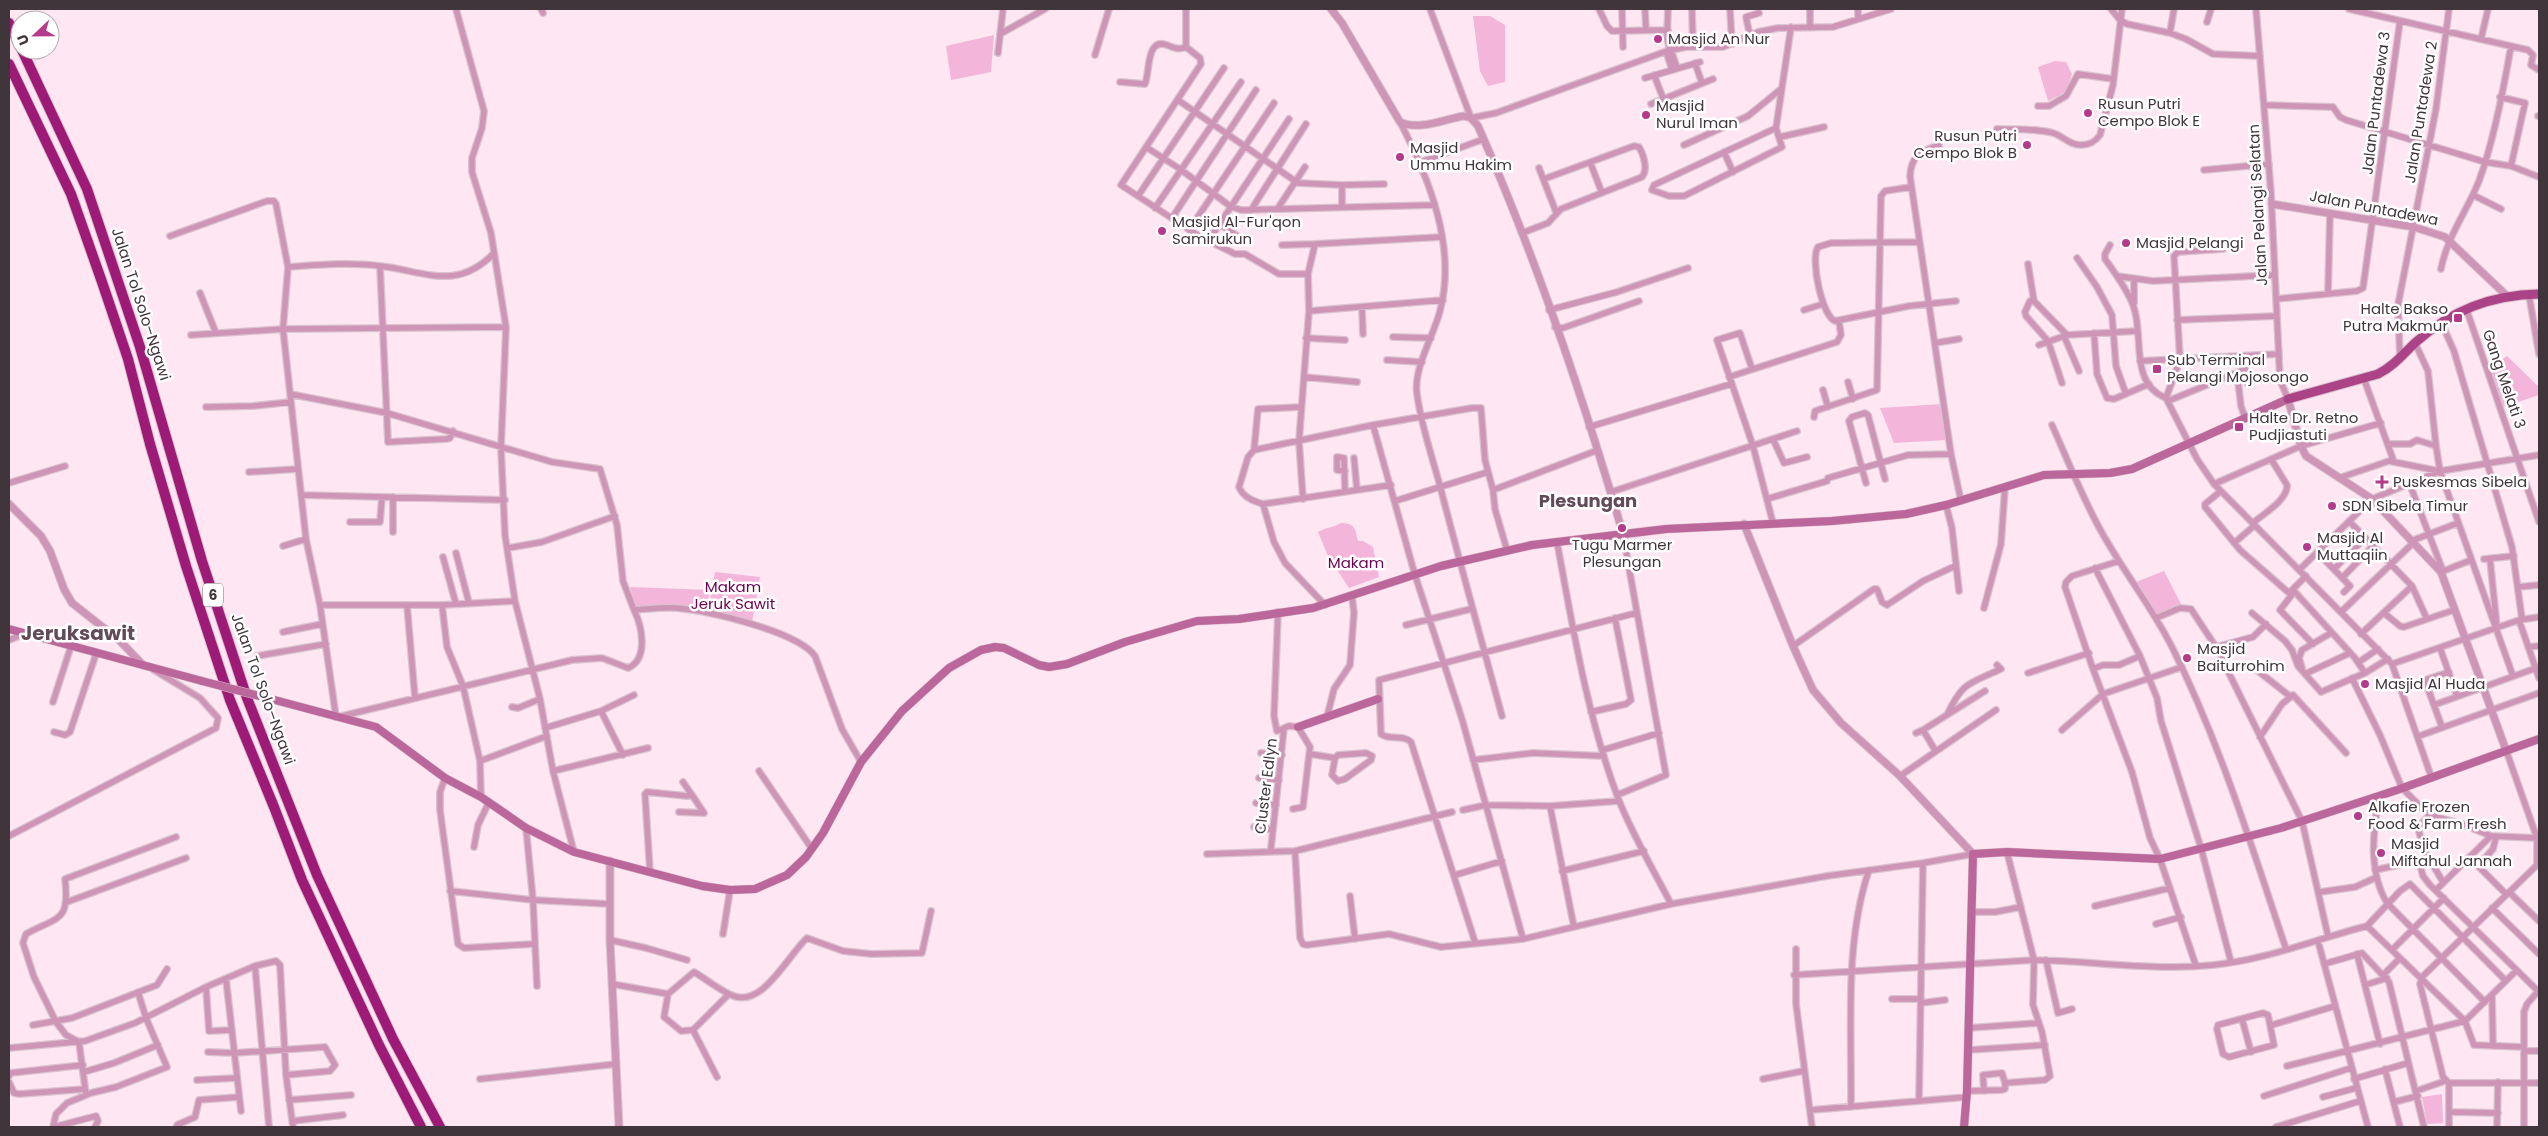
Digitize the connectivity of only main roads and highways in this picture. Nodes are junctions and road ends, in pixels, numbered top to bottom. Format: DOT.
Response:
graph roads {
  1 [pos="27,60"];
  2 [pos="9,64"];
  3 [pos="2539,294"];
  4 [pos="2288,399"];
  5 [pos="9,630"];
  6 [pos="1378,699"];
  7 [pos="1298,727"];
  8 [pos="2539,739"];
  9 [pos="421,1127"];
  10 [pos="440,1127"];
  11 [pos="1964,1127"];
  1 -- 10 [label="highway, Jalan Tol Solo–Ngawi / 6"];
  2 -- 9 [label="highway, Jalan Tol Solo–Ngawi / 6"];
  3 -- 4 [label="main road"];
  4 -- 5 [label="main road, bridge"];
  6 -- 7 [label="main road"];
  8 -- 11 [label="main road"];
}
